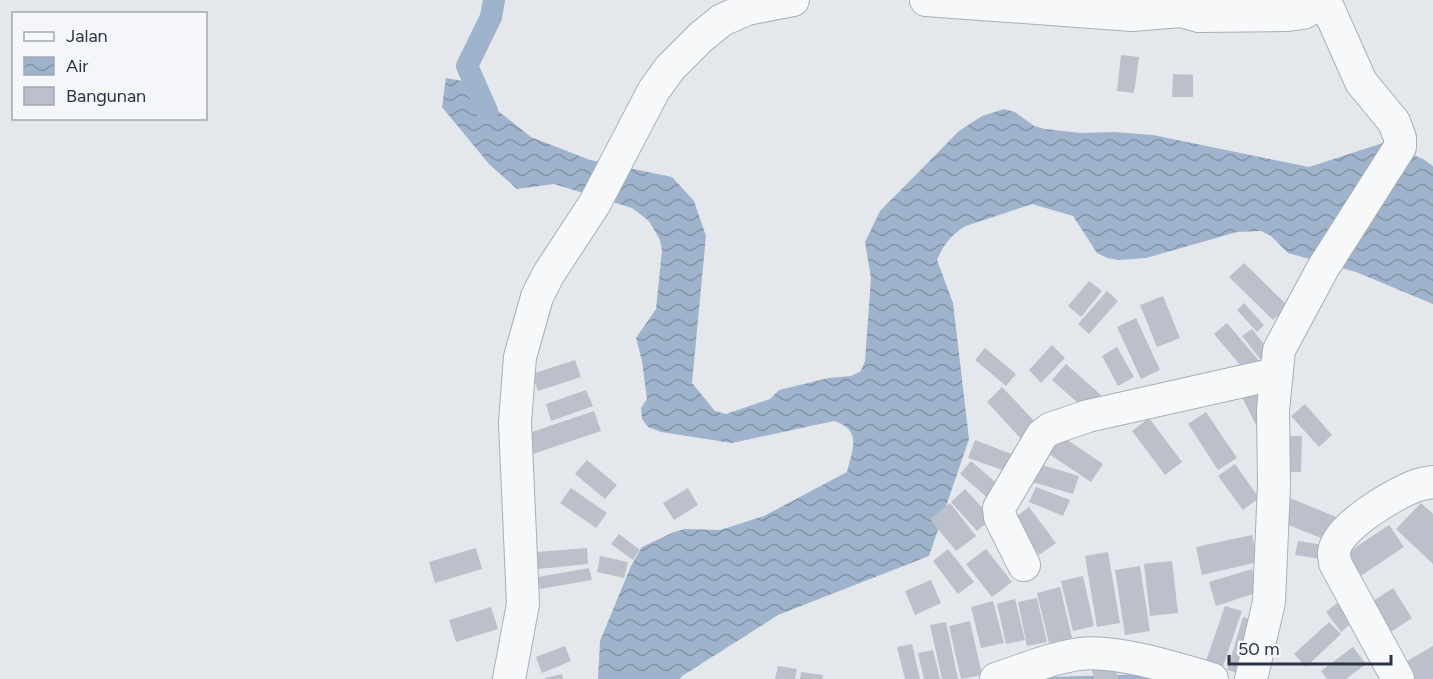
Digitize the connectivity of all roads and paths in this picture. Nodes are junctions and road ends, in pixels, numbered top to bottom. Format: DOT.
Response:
graph roads {
  1 [pos="793,0"];
  2 [pos="926,0"];
  3 [pos="1325,0"];
  4 [pos="1275,374"];
  5 [pos="1433,482"];
  6 [pos="1023,565"];
  7 [pos="509,679"];
  8 [pos="996,679"];
  9 [pos="1212,679"];
  10 [pos="1251,679"];
  11 [pos="1398,679"];
  1 -- 7 [label="street"];
  2 -- 3 [label="street"];
  3 -- 4 [label="street"];
  4 -- 6 [label="street"];
  4 -- 10 [label="street"];
  5 -- 11 [label="street"];
  8 -- 9 [label="street"];
}
